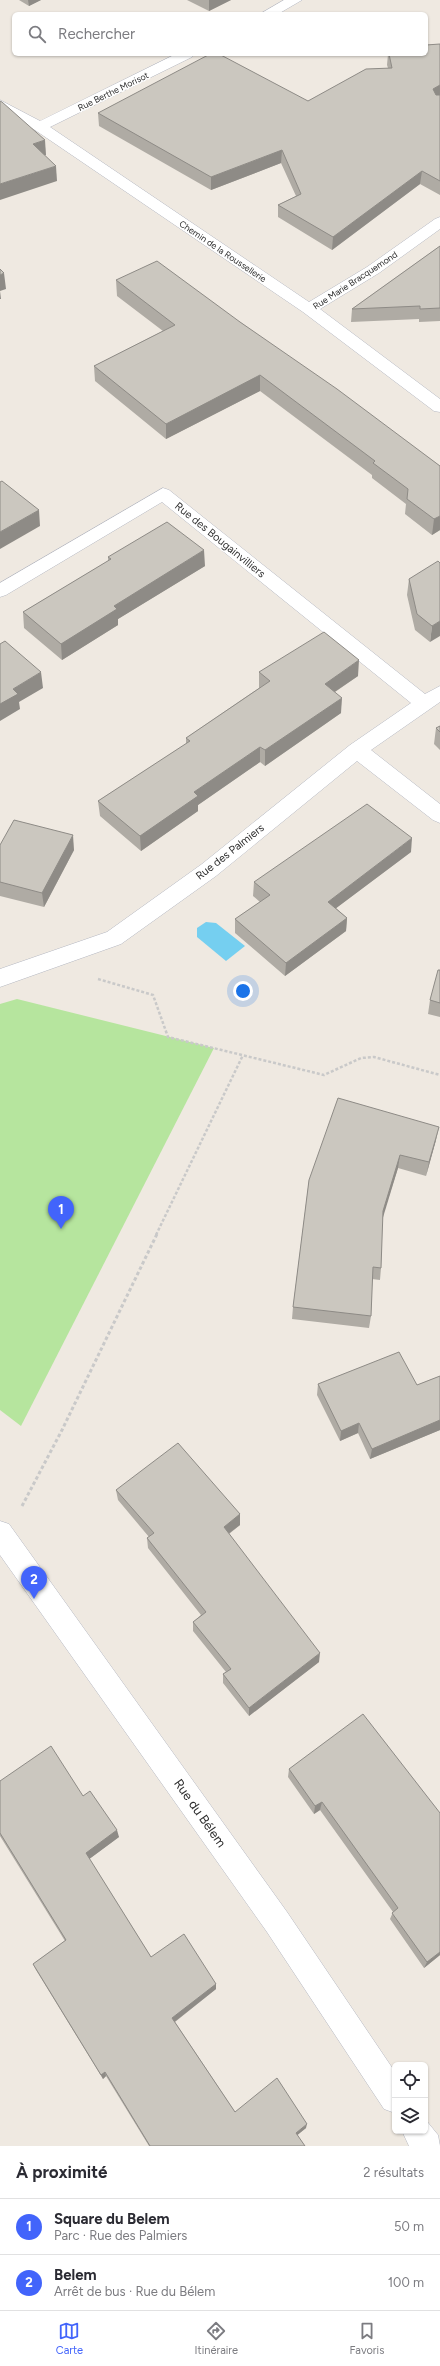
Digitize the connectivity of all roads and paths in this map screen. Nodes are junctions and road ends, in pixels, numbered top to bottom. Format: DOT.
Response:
graph roads {
  1 [pos="295,0"];
  2 [pos="271,12"];
  3 [pos="182,56"];
  4 [pos="0,104"];
  5 [pos="40,127"];
  6 [pos="440,222"];
  7 [pos="308,310"];
  8 [pos="440,407"];
  9 [pos="0,591"];
  10 [pos="432,698"];
  11 [pos="357,750"];
  12 [pos="440,815"];
  13 [pos="41,963"];
  14 [pos="0,978"];
  15 [pos="243,1055"];
  16 [pos="440,1075"];
  17 [pos="2,1536"];
  18 [pos="392,2094"];
  19 [pos="419,2134"];
  20 [pos="427,2146"];
  1 -- 2 [label="street"];
  3 -- 5 [label="street, Rue Berthe Morisot"];
  4 -- 5 [label="street, Chemin de la Roussellerie"];
  5 -- 7 [label="street, Chemin de la Roussellerie"];
  6 -- 7 [label="street, Rue Marie Bracquemond"];
  7 -- 8 [label="street, Chemin de la Roussellerie"];
  9 -- 10 [label="street, Rue des Bougainvilliers"];
  10 -- 11 [label="street, Rue des Palmiers"];
  11 -- 12 [label="street"];
  11 -- 13 [label="street, Rue des Palmiers"];
  13 -- 14 [label="street, Rue des Palmiers"];
  13 -- 15 [label="path"];
  15 -- 16 [label="path"];
  15 -- 17 [label="path"];
  17 -- 18 [label="street, Rue du Bélem"];
  19 -- 20 [label="street"];
}
